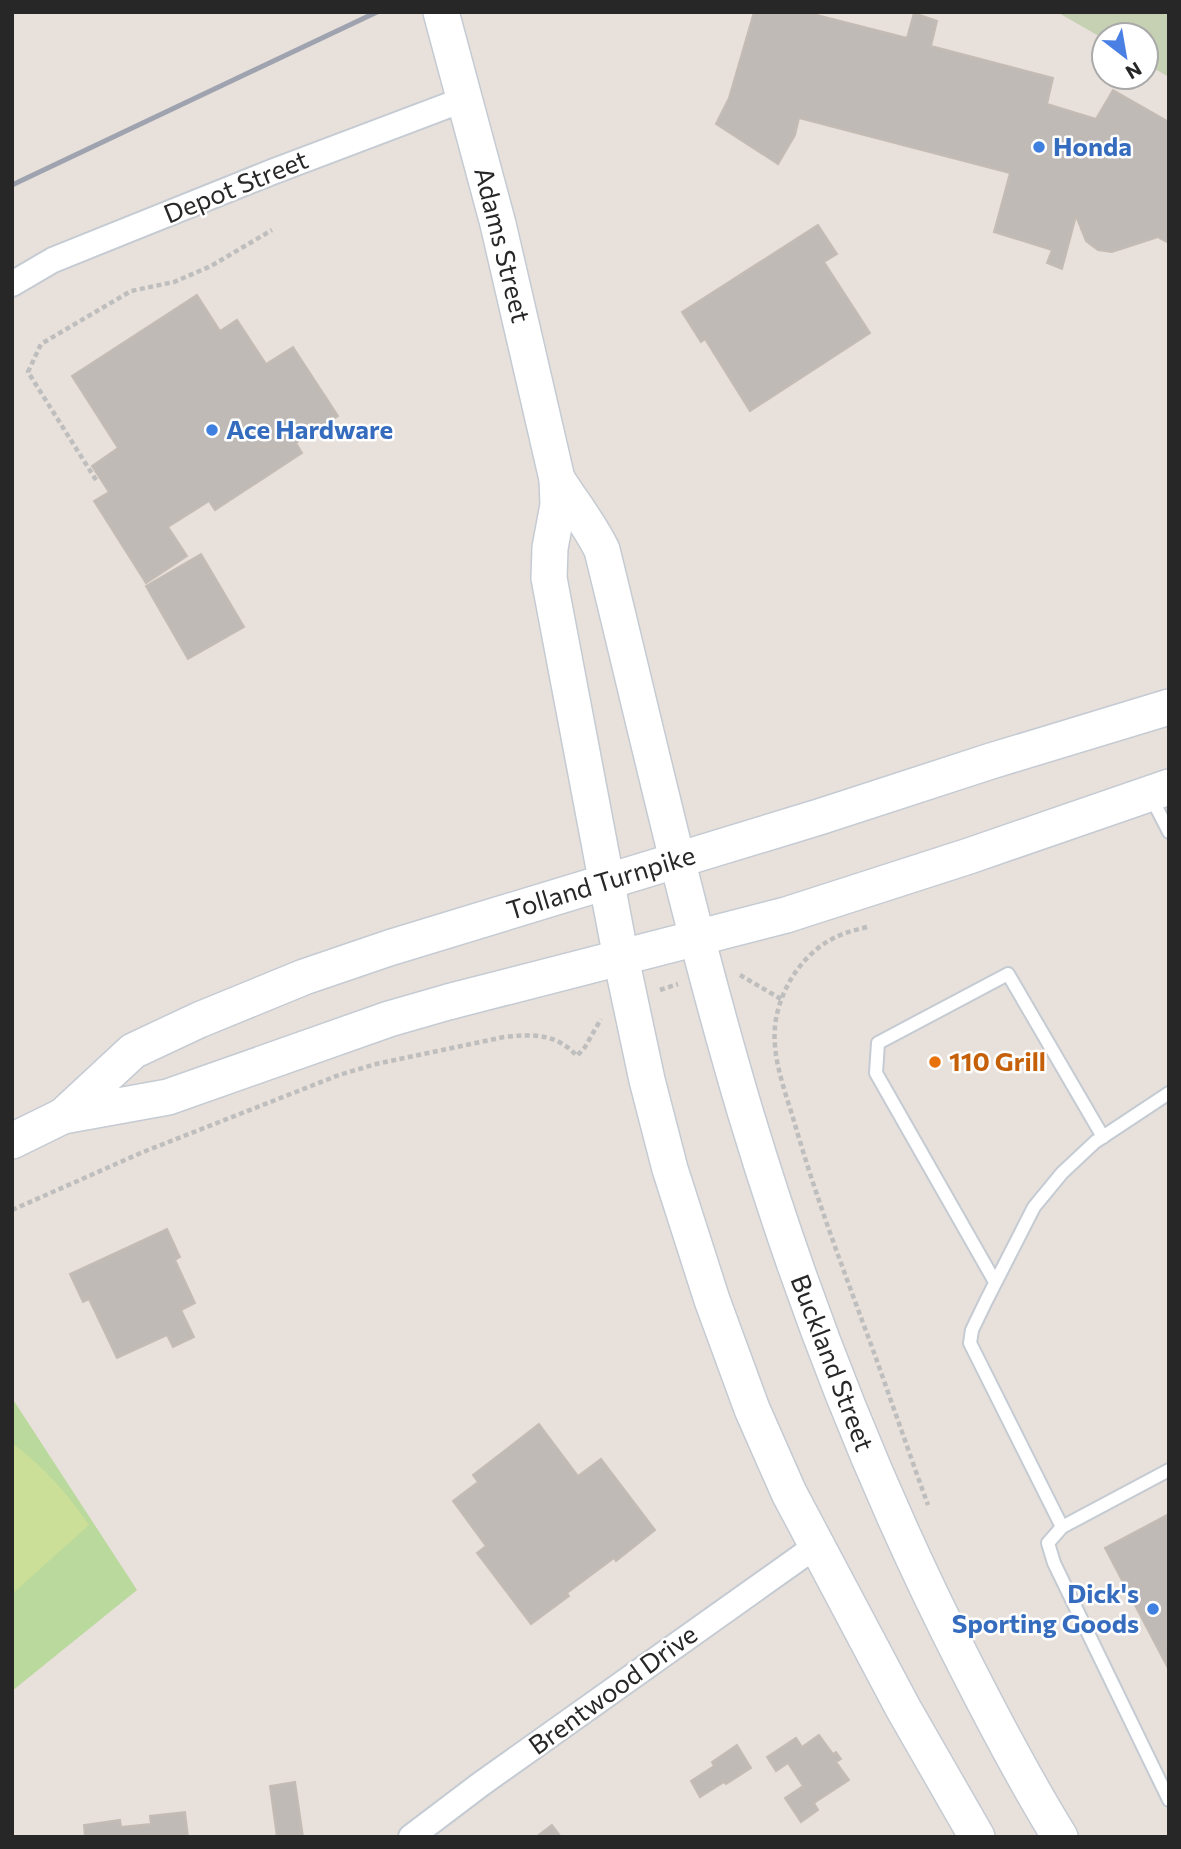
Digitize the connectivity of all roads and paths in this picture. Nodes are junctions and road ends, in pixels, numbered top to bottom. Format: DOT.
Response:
graph roads {
  1 [pos="441,12"];
  2 [pos="465,99"];
  3 [pos="272,230"];
  4 [pos="12,284"];
  5 [pos="557,479"];
  6 [pos="96,480"];
  7 [pos="1169,707"];
  8 [pos="1159,790"];
  9 [pos="1169,832"];
  10 [pos="678,860"];
  11 [pos="607,881"];
  12 [pos="871,925"];
  13 [pos="698,938"];
  14 [pos="621,958"];
  15 [pos="708,975"];
  16 [pos="630,999"];
  17 [pos="781,999"];
  18 [pos="1169,1093"];
  19 [pos="63,1116"];
  20 [pos="1103,1137"];
  21 [pos="12,1140"];
  22 [pos="12,1210"];
  23 [pos="995,1282"];
  24 [pos="1169,1470"];
  25 [pos="930,1510"];
  26 [pos="1062,1527"];
  27 [pos="816,1546"];
  28 [pos="1169,1800"];
  29 [pos="411,1837"];
  30 [pos="977,1837"];
  31 [pos="1060,1837"];
  1 -- 2 [label="main road, Adams Street"];
  2 -- 4 [label="street, Depot Street"];
  2 -- 5 [label="main road, Adams Street"];
  3 -- 6 [label="path"];
  5 -- 10 [label="main road, Adams Street"];
  5 -- 11 [label="main road, Adams Street"];
  7 -- 10 [label="main road, Tolland Turnpike"];
  8 -- 9 [label="lane"];
  8 -- 13 [label="main road, Tolland Turnpike"];
  10 -- 11 [label="main road, Tolland Turnpike"];
  10 -- 13 [label="main road, Buckland Street"];
  11 -- 14 [label="main road"];
  11 -- 19 [label="main road, Tolland Turnpike"];
  12 -- 17 [label="path"];
  13 -- 14 [label="main road, Tolland Turnpike"];
  13 -- 15 [label="main road, Buckland Street"];
  14 -- 16 [label="main road"];
  14 -- 19 [label="main road, Tolland Turnpike"];
  15 -- 16 [label="path"];
  15 -- 17 [label="path"];
  15 -- 31 [label="main road, Buckland Street"];
  16 -- 22 [label="path"];
  16 -- 27 [label="main road"];
  17 -- 25 [label="path"];
  18 -- 20 [label="lane"];
  19 -- 21 [label="main road, Tolland Turnpike"];
  20 -- 23 [label="lane"];
  20 -- 23 [label="lane"];
  23 -- 26 [label="lane"];
  24 -- 26 [label="lane"];
  26 -- 28 [label="lane"];
  27 -- 29 [label="street, Brentwood Drive"];
  27 -- 30 [label="main road"];
}
